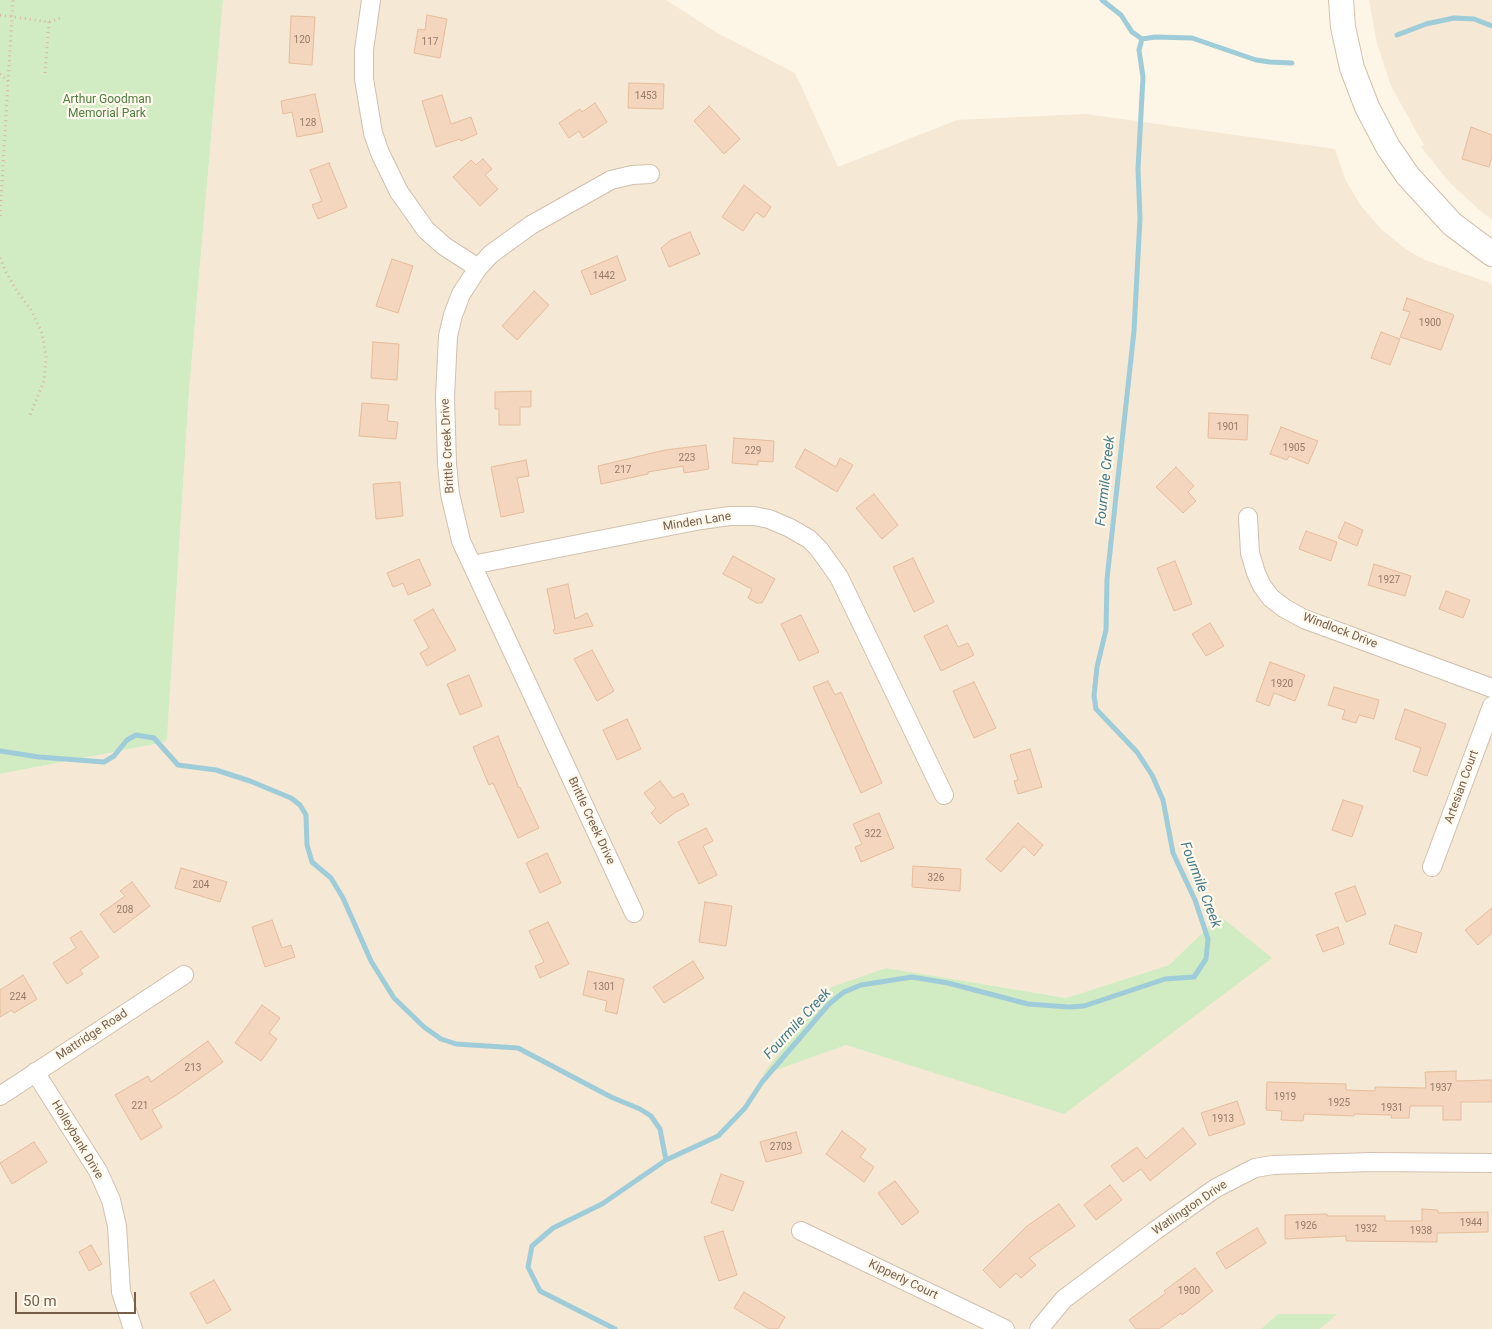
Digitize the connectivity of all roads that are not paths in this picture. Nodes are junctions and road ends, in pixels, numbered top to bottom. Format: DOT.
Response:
graph roads {
  1 [pos="372,0"];
  2 [pos="1341,0"];
  3 [pos="650,174"];
  4 [pos="1492,254"];
  5 [pos="478,268"];
  6 [pos="1248,517"];
  7 [pos="472,565"];
  8 [pos="1492,688"];
  9 [pos="1492,706"];
  10 [pos="944,795"];
  11 [pos="1432,868"];
  12 [pos="634,913"];
  13 [pos="184,975"];
  14 [pos="35,1072"];
  15 [pos="0,1096"];
  16 [pos="1492,1163"];
  17 [pos="801,1231"];
  18 [pos="134,1329"];
  19 [pos="1005,1329"];
  20 [pos="1039,1329"];
  1 -- 5 [label="street"];
  2 -- 4 [label="main road"];
  3 -- 5 [label="street, Brittle Creek Drive"];
  5 -- 7 [label="street, Brittle Creek Drive"];
  6 -- 8 [label="street, Windlock Drive"];
  7 -- 10 [label="street, Minden Lane"];
  7 -- 12 [label="street, Brittle Creek Drive"];
  9 -- 11 [label="street, Artesian Court"];
  13 -- 14 [label="street, Mattridge Road"];
  14 -- 15 [label="street, Mattridge Road"];
  14 -- 18 [label="street, Holleybank Drive"];
  16 -- 20 [label="street, Watlington Drive"];
  17 -- 19 [label="street, Kipperly Court"];
}
